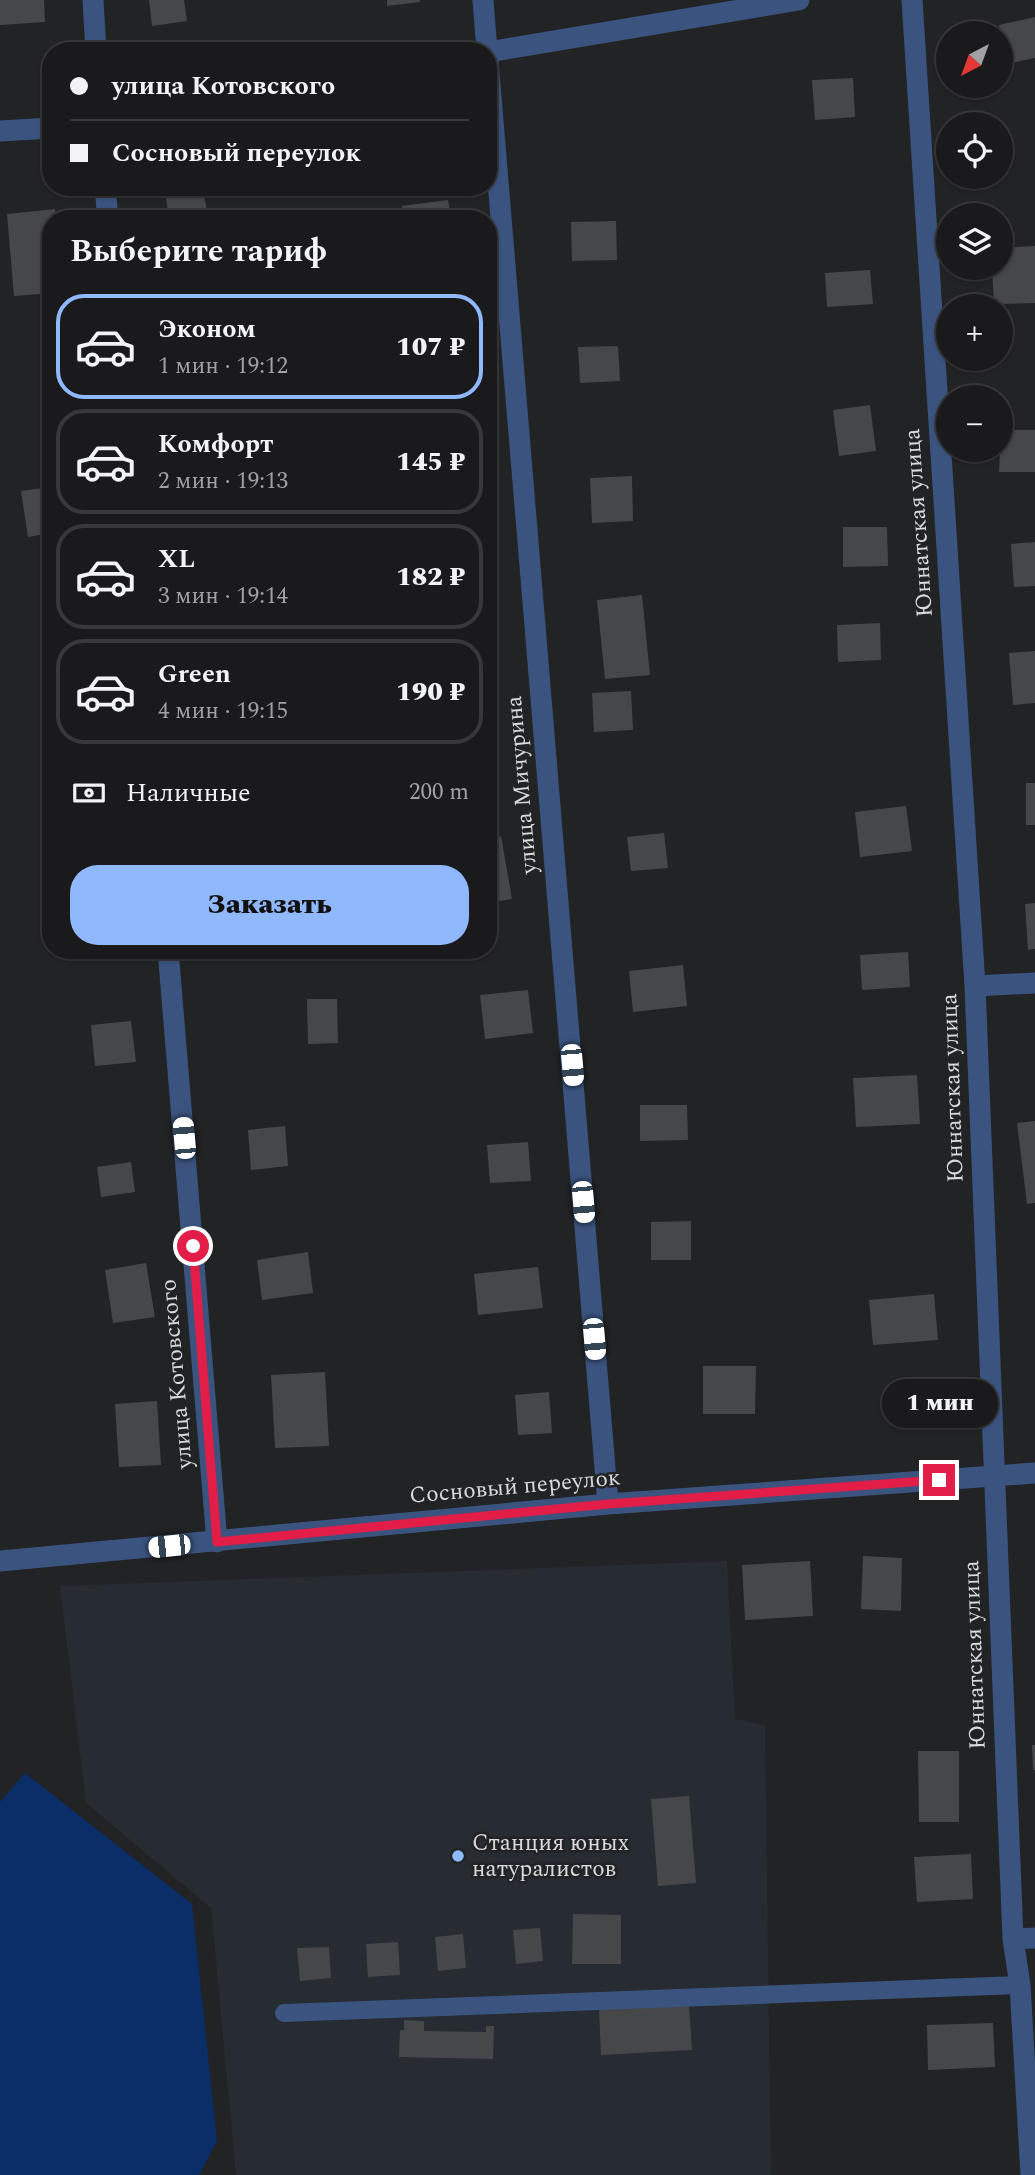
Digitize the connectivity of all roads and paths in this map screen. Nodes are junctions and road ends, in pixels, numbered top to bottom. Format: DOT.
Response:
graph roads {
  1 [pos="93,0"];
  2 [pos="483,0"];
  3 [pos="799,0"];
  4 [pos="912,0"];
  5 [pos="95,42"];
  6 [pos="487,42"];
  7 [pos="497,50"];
  8 [pos="42,129"];
  9 [pos="0,131"];
  10 [pos="497,169"];
  11 [pos="169,959"];
  12 [pos="1035,983"];
  13 [pos="975,986"];
  14 [pos="1035,1473"];
  15 [pos="994,1476"];
  16 [pos="608,1504"];
  17 [pos="217,1542"];
  18 [pos="22,1560"];
  19 [pos="0,1561"];
  20 [pos="0,1580"];
  21 [pos="1035,1938"];
  22 [pos="1013,1939"];
  23 [pos="1020,1985"];
  24 [pos="284,2013"];
  25 [pos="1031,2175"];
  1 -- 5 [label="street"];
  2 -- 6 [label="street"];
  3 -- 7 [label="street"];
  4 -- 13 [label="street, Юннатская улица"];
  8 -- 9 [label="street"];
  10 -- 16 [label="street, улица Мичурина"];
  11 -- 17 [label="street, улица Котовского"];
  12 -- 13 [label="street"];
  13 -- 15 [label="street, Юннатская улица"];
  14 -- 15 [label="street, Сосновый переулок"];
  15 -- 16 [label="street, Сосновый переулок"];
  15 -- 22 [label="street, Юннатская улица"];
  16 -- 17 [label="street, Сосновый переулок"];
  17 -- 18 [label="street, Сосновый переулок"];
  18 -- 19 [label="street, Сосновый переулок"];
  18 -- 20 [label="street"];
  21 -- 22 [label="street"];
  22 -- 23 [label="street, Юннатская улица"];
  23 -- 24 [label="lane"];
  23 -- 25 [label="street, Юннатская улица"];
}
